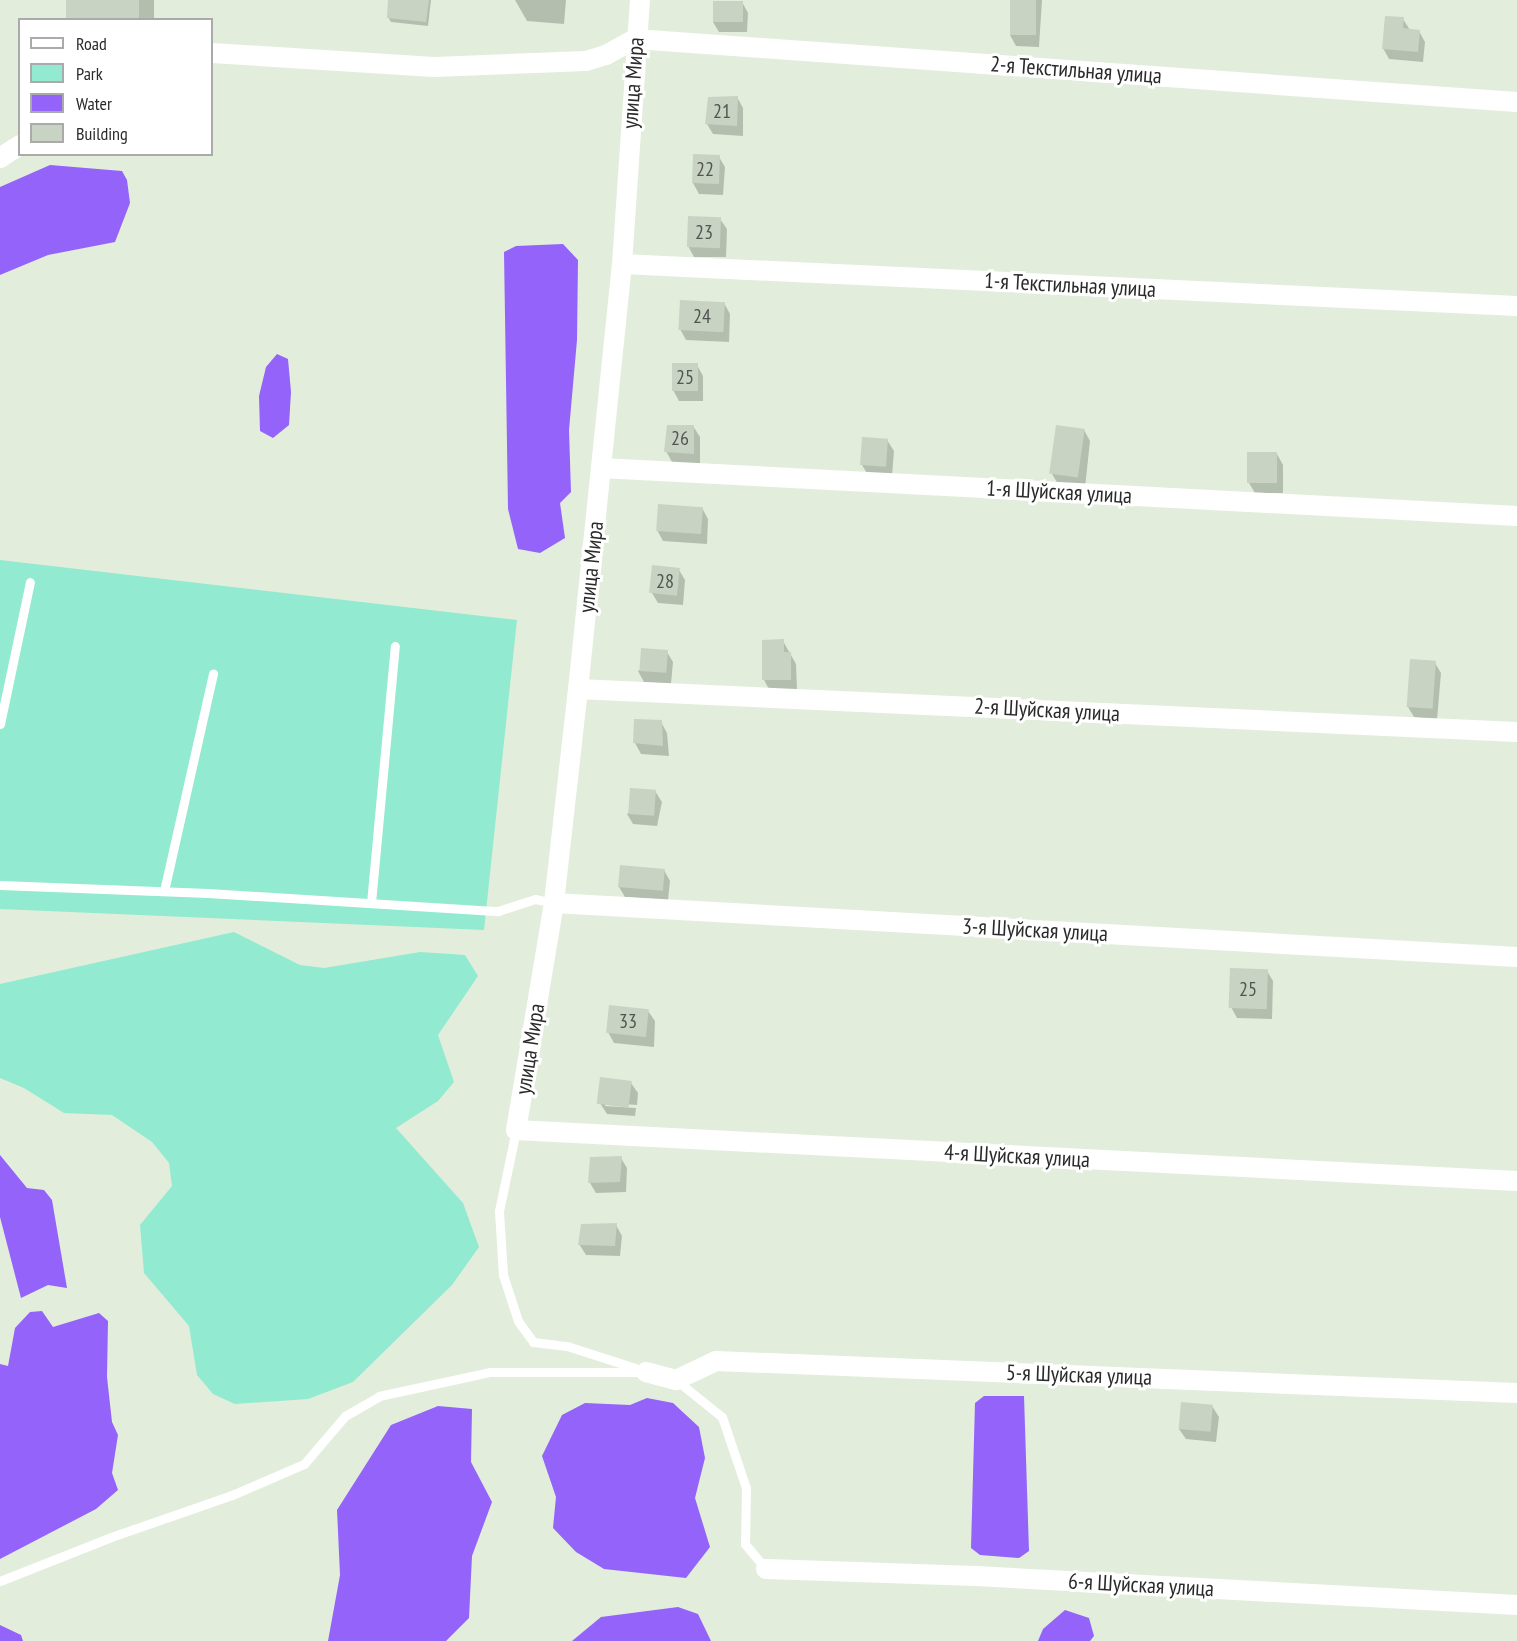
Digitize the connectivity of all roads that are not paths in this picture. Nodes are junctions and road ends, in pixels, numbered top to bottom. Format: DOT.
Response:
graph roads {
  1 [pos="640,0"];
  2 [pos="635,39"];
  3 [pos="213,54"];
  4 [pos="1517,102"];
  5 [pos="18,146"];
  6 [pos="0,158"];
  7 [pos="622,264"];
  8 [pos="1517,306"];
  9 [pos="601,468"];
  10 [pos="1517,516"];
  11 [pos="30,582"];
  12 [pos="395,646"];
  13 [pos="213,673"];
  14 [pos="578,689"];
  15 [pos="0,724"];
  16 [pos="1517,732"];
  17 [pos="0,885"];
  18 [pos="164,891"];
  19 [pos="370,903"];
  20 [pos="554,903"];
  21 [pos="1517,957"];
  22 [pos="516,1130"];
  23 [pos="1517,1181"];
  24 [pos="646,1372"];
  25 [pos="676,1380"];
  26 [pos="1517,1393"];
  27 [pos="766,1569"];
  28 [pos="0,1581"];
  29 [pos="1517,1605"];
  1 -- 2 [label="street, улица Мира"];
  2 -- 3 [label="street"];
  2 -- 4 [label="street, 2-я Текстильная улица"];
  2 -- 7 [label="street, улица Мира"];
  5 -- 6 [label="street"];
  7 -- 8 [label="street, 1-я Текстильная улица"];
  7 -- 9 [label="street, улица Мира"];
  9 -- 10 [label="street, 1-я Шуйская улица"];
  9 -- 14 [label="street, улица Мира"];
  11 -- 15 [label="lane"];
  12 -- 19 [label="lane"];
  13 -- 18 [label="lane"];
  14 -- 16 [label="street, 2-я Шуйская улица"];
  14 -- 20 [label="street, улица Мира"];
  17 -- 18 [label="lane"];
  18 -- 19 [label="lane"];
  19 -- 20 [label="lane"];
  20 -- 21 [label="street, 3-я Шуйская улица"];
  20 -- 22 [label="street, улица Мира"];
  22 -- 23 [label="street, 4-я Шуйская улица"];
  22 -- 24 [label="lane"];
  24 -- 25 [label="street"];
  24 -- 28 [label="lane"];
  25 -- 26 [label="street, 5-я Шуйская улица"];
  25 -- 27 [label="lane"];
  27 -- 29 [label="street, 6-я Шуйская улица"];
}
